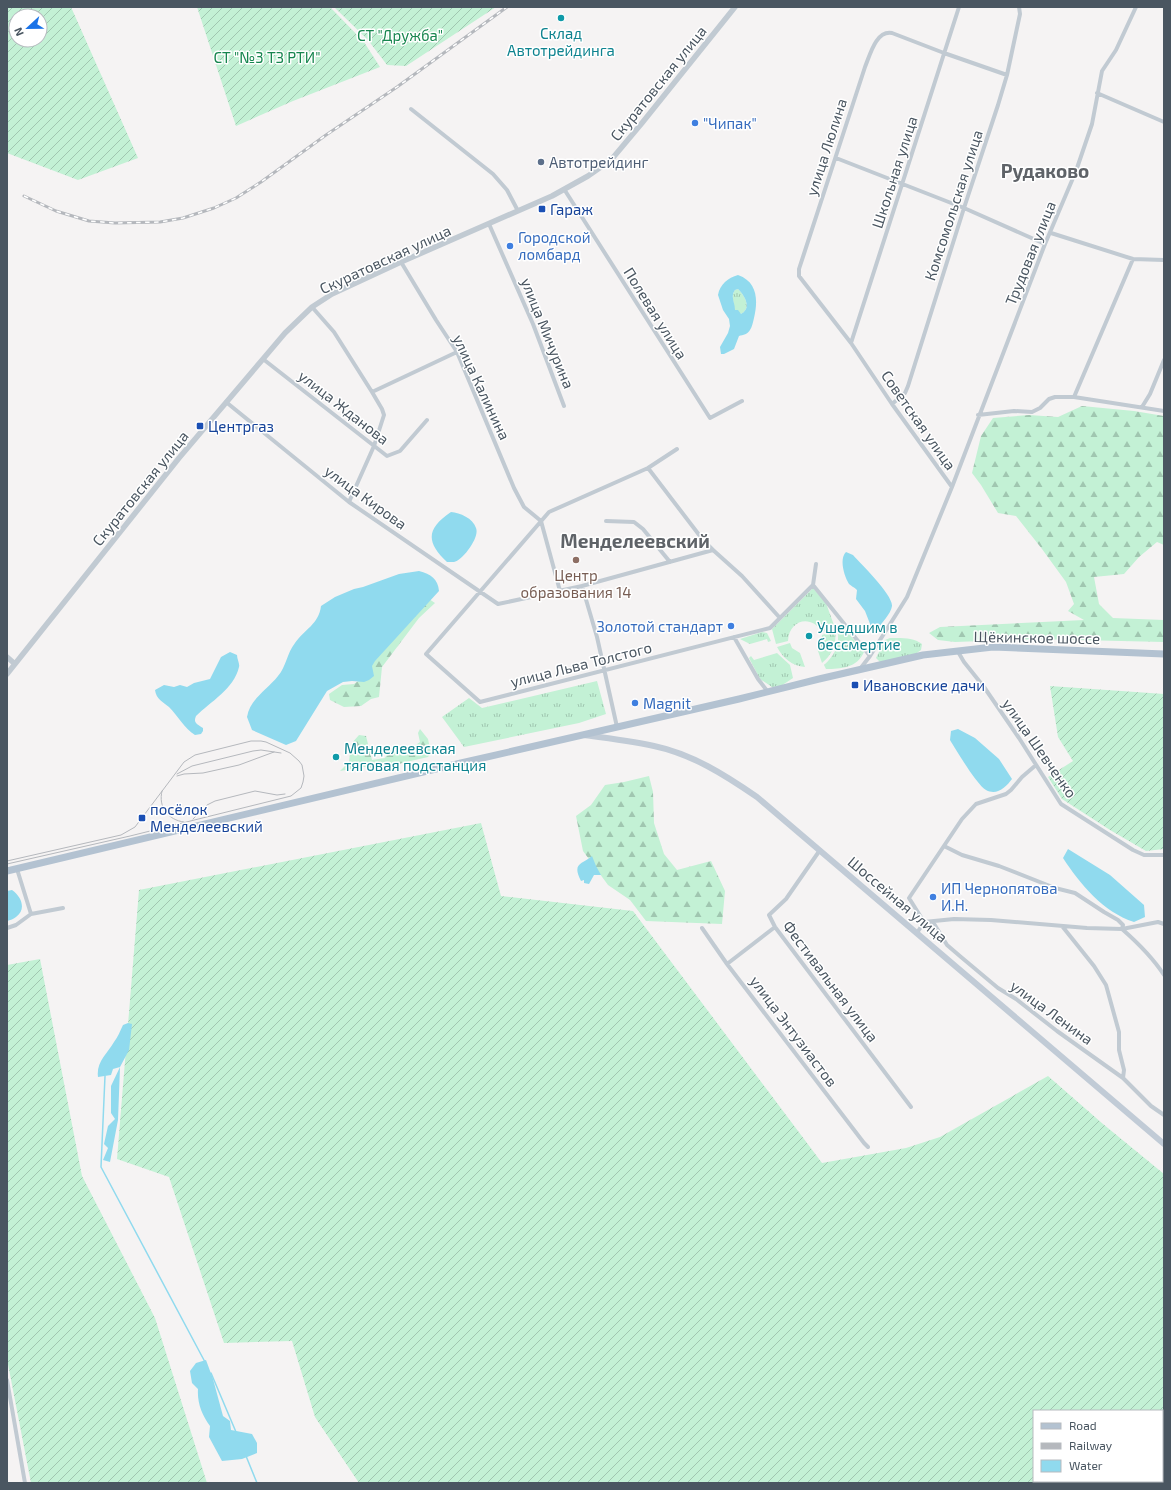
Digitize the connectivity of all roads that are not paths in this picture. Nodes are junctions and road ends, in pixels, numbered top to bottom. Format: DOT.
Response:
graph roads {
  1 [pos="735,7"];
  2 [pos="959,7"];
  3 [pos="1019,7"];
  4 [pos="1136,7"];
  5 [pos="944,53"];
  6 [pos="1007,75"];
  7 [pos="1097,93"];
  8 [pos="411,109"];
  9 [pos="1164,122"];
  10 [pos="836,158"];
  11 [pos="903,184"];
  12 [pos="564,189"];
  13 [pos="964,208"];
  14 [pos="518,211"];
  15 [pos="489,224"];
  16 [pos="1051,233"];
  17 [pos="1045,244"];
  18 [pos="1133,259"];
  19 [pos="1164,260"];
  20 [pos="401,262"];
  21 [pos="802,280"];
  22 [pos="312,308"];
  23 [pos="851,343"];
  24 [pos="457,352"];
  25 [pos="263,358"];
  26 [pos="1164,360"];
  27 [pos="372,392"];
  28 [pos="1074,397"];
  29 [pos="226,402"];
  30 [pos="742,402"];
  31 [pos="892,404"];
  32 [pos="564,406"];
  33 [pos="1142,407"];
  34 [pos="1164,411"];
  35 [pos="978,415"];
  36 [pos="427,420"];
  37 [pos="374,446"];
  38 [pos="677,449"];
  39 [pos="648,468"];
  40 [pos="952,487"];
  41 [pos="349,502"];
  42 [pos="541,521"];
  43 [pos="606,521"];
  44 [pos="713,550"];
  45 [pos="670,562"];
  46 [pos="816,564"];
  47 [pos="582,586"];
  48 [pos="813,586"];
  49 [pos="479,591"];
  50 [pos="560,591"];
  51 [pos="780,618"];
  52 [pos="734,637"];
  53 [pos="957,650"];
  54 [pos="1164,654"];
  55 [pos="870,656"];
  56 [pos="7,657"];
  57 [pos="15,664"];
  58 [pos="860,669"];
  59 [pos="605,670"];
  60 [pos="7,674"];
  61 [pos="768,692"];
  62 [pos="617,727"];
  63 [pos="583,735"];
  64 [pos="1036,764"];
  65 [pos="944,846"];
  66 [pos="820,850"];
  67 [pos="1164,855"];
  68 [pos="17,869"];
  69 [pos="7,871"];
  70 [pos="63,908"];
  71 [pos="31,914"];
  72 [pos="924,922"];
  73 [pos="933,922"];
  74 [pos="1164,924"];
  75 [pos="1062,926"];
  76 [pos="775,927"];
  77 [pos="7,928"];
  78 [pos="702,928"];
  79 [pos="1122,930"];
  80 [pos="917,933"];
  81 [pos="727,964"];
  82 [pos="1164,975"];
  83 [pos="1123,1078"];
  84 [pos="911,1107"];
  85 [pos="1164,1115"];
  86 [pos="1164,1144"];
  87 [pos="868,1147"];
  88 [pos="7,1380"];
  89 [pos="25,1483"];
  1 -- 12 [label="street, Скуратовская улица"];
  2 -- 5 [label="street, Школьная улица"];
  3 -- 6 [label="street, Комсомольская улица"];
  4 -- 7 [label="street, Трудовая улица"];
  5 -- 6 [label="street"];
  5 -- 10 [label="street, улица Люлина"];
  5 -- 11 [label="street, Школьная улица"];
  6 -- 13 [label="street, Комсомольская улица"];
  7 -- 9 [label="street"];
  7 -- 16 [label="street, Трудовая улица"];
  8 -- 14 [label="street"];
  10 -- 11 [label="street"];
  10 -- 21 [label="street, улица Люлина"];
  11 -- 13 [label="street"];
  11 -- 23 [label="street, Школьная улица"];
  12 -- 14 [label="street, Скуратовская улица"];
  12 -- 30 [label="street, Полевая улица"];
  13 -- 17 [label="street"];
  13 -- 31 [label="street, Комсомольская улица"];
  14 -- 15 [label="street, Скуратовская улица"];
  15 -- 20 [label="street, Скуратовская улица"];
  15 -- 32 [label="street, улица Мичурина"];
  16 -- 17 [label="street, Трудовая улица"];
  16 -- 18 [label="street"];
  17 -- 35 [label="street, Трудовая улица"];
  18 -- 19 [label="street"];
  18 -- 28 [label="street"];
  20 -- 22 [label="street, Скуратовская улица"];
  20 -- 24 [label="street, улица Калинина"];
  21 -- 23 [label="street, Советская улица"];
  22 -- 25 [label="street, Скуратовская улица"];
  22 -- 27 [label="street"];
  23 -- 31 [label="street, Советская улица"];
  24 -- 27 [label="street"];
  24 -- 42 [label="street, улица Калинина"];
  25 -- 29 [label="street, Скуратовская улица"];
  25 -- 37 [label="street, улица Жданова"];
  26 -- 33 [label="street"];
  27 -- 37 [label="street"];
  28 -- 33 [label="street"];
  28 -- 35 [label="street"];
  29 -- 41 [label="street, улица Кирова"];
  29 -- 57 [label="street, Скуратовская улица"];
  31 -- 40 [label="street, Советская улица"];
  33 -- 34 [label="street"];
  35 -- 40 [label="street, Трудовая улица"];
  36 -- 37 [label="street, улица Жданова"];
  37 -- 41 [label="street"];
  38 -- 39 [label="street"];
  39 -- 42 [label="street"];
  39 -- 44 [label="street"];
  40 -- 55 [label="street, Советская улица"];
  41 -- 49 [label="street, улица Кирова"];
  42 -- 49 [label="street"];
  42 -- 50 [label="street"];
  43 -- 45 [label="street"];
  44 -- 45 [label="street"];
  44 -- 51 [label="street"];
  45 -- 47 [label="street"];
  46 -- 48 [label="street"];
  47 -- 50 [label="street"];
  47 -- 59 [label="street"];
  48 -- 51 [label="street, улица Льва Толстого"];
  48 -- 55 [label="street"];
  49 -- 50 [label="street, улица Кирова"];
  49 -- 59 [label="street, улица Льва Толстого"];
  51 -- 52 [label="street, улица Льва Толстого"];
  52 -- 59 [label="street, улица Льва Толстого"];
  52 -- 61 [label="street"];
  53 -- 54 [label="main road, Щёкинское шоссе"];
  53 -- 58 [label="main road, Щёкинское шоссе"];
  53 -- 64 [label="street, улица Шевченко"];
  55 -- 58 [label="street, Советская улица"];
  56 -- 57 [label="street"];
  57 -- 60 [label="street, Скуратовская улица"];
  58 -- 61 [label="main road, Щёкинское шоссе"];
  59 -- 62 [label="street"];
  61 -- 62 [label="main road, Щёкинское шоссе"];
  62 -- 63 [label="main road, Щёкинское шоссе"];
  63 -- 66 [label="main road, Шоссейная улица"];
  63 -- 68 [label="main road, Щёкинское шоссе"];
  64 -- 65 [label="street"];
  64 -- 67 [label="street, улица Шевченко"];
  65 -- 72 [label="street"];
  65 -- 79 [label="street"];
  66 -- 76 [label="street, Фестивальная улица"];
  66 -- 80 [label="main road, Шоссейная улица"];
  68 -- 69 [label="main road"];
  68 -- 71 [label="street"];
  70 -- 71 [label="street"];
  71 -- 77 [label="street"];
  72 -- 73 [label="street"];
  72 -- 80 [label="street"];
  73 -- 75 [label="street"];
  73 -- 83 [label="street, улица Ленина"];
  74 -- 79 [label="street"];
  75 -- 79 [label="street"];
  75 -- 83 [label="street"];
  76 -- 81 [label="street"];
  76 -- 84 [label="street, Фестивальная улица"];
  78 -- 81 [label="street, улица Энтузиастов"];
  79 -- 82 [label="street"];
  80 -- 86 [label="main road, Шоссейная улица"];
  81 -- 87 [label="street, улица Энтузиастов"];
  83 -- 85 [label="street, улица Ленина"];
  88 -- 89 [label="street"];
}
